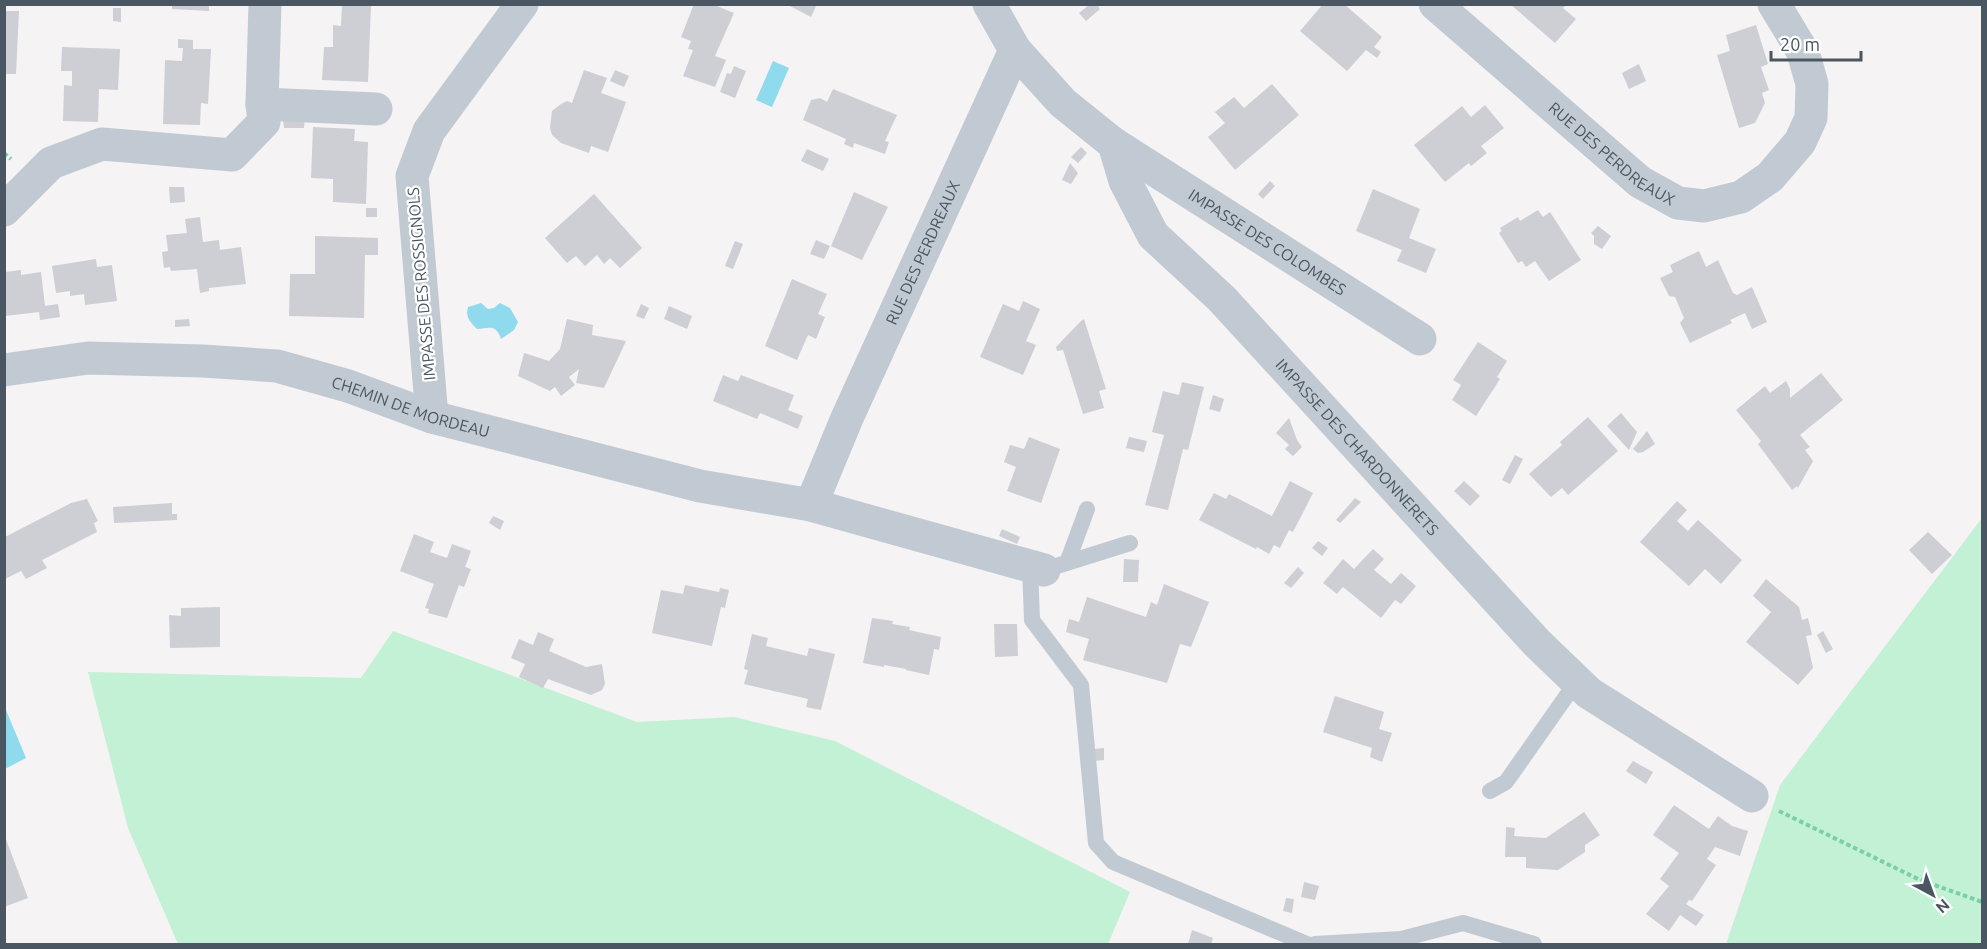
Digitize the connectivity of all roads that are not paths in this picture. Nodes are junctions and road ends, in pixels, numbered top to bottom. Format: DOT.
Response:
graph roads {
  1 [pos="265,4"];
  2 [pos="522,4"];
  3 [pos="989,4"];
  4 [pos="1435,4"];
  5 [pos="1774,4"];
  6 [pos="1015,50"];
  7 [pos="262,104"];
  8 [pos="376,109"];
  9 [pos="1113,144"];
  10 [pos="4,210"];
  11 [pos="1420,339"];
  12 [pos="4,370"];
  13 [pos="432,417"];
  14 [pos="812,505"];
  15 [pos="1087,509"];
  16 [pos="1130,543"];
  17 [pos="1047,566"];
  18 [pos="1577,681"];
  19 [pos="1490,791"];
  20 [pos="1752,796"];
  21 [pos="1307,945"];
  22 [pos="1315,945"];
  23 [pos="1534,945"];
  1 -- 7 [label="street"];
  2 -- 13 [label="street, IMPASSE DES ROSSIGNOLS"];
  3 -- 6 [label="street"];
  4 -- 5 [label="street, RUE DES PERDREAUX"];
  6 -- 9 [label="street"];
  6 -- 14 [label="street, RUE DES PERDREAUX"];
  7 -- 8 [label="street"];
  7 -- 10 [label="street"];
  9 -- 11 [label="street, IMPASSE DES COLOMBES"];
  9 -- 18 [label="street, IMPASSE DES CHARDONNERETS"];
  12 -- 13 [label="street, CHEMIN DE MORDEAU"];
  13 -- 14 [label="street, CHEMIN DE MORDEAU"];
  14 -- 17 [label="street, CHEMIN DE MORDEAU"];
  15 -- 17 [label="lane"];
  16 -- 17 [label="lane"];
  17 -- 21 [label="lane"];
  18 -- 19 [label="lane"];
  18 -- 20 [label="street, IMPASSE DES CHARDONNERETS"];
  22 -- 23 [label="lane"];
}
